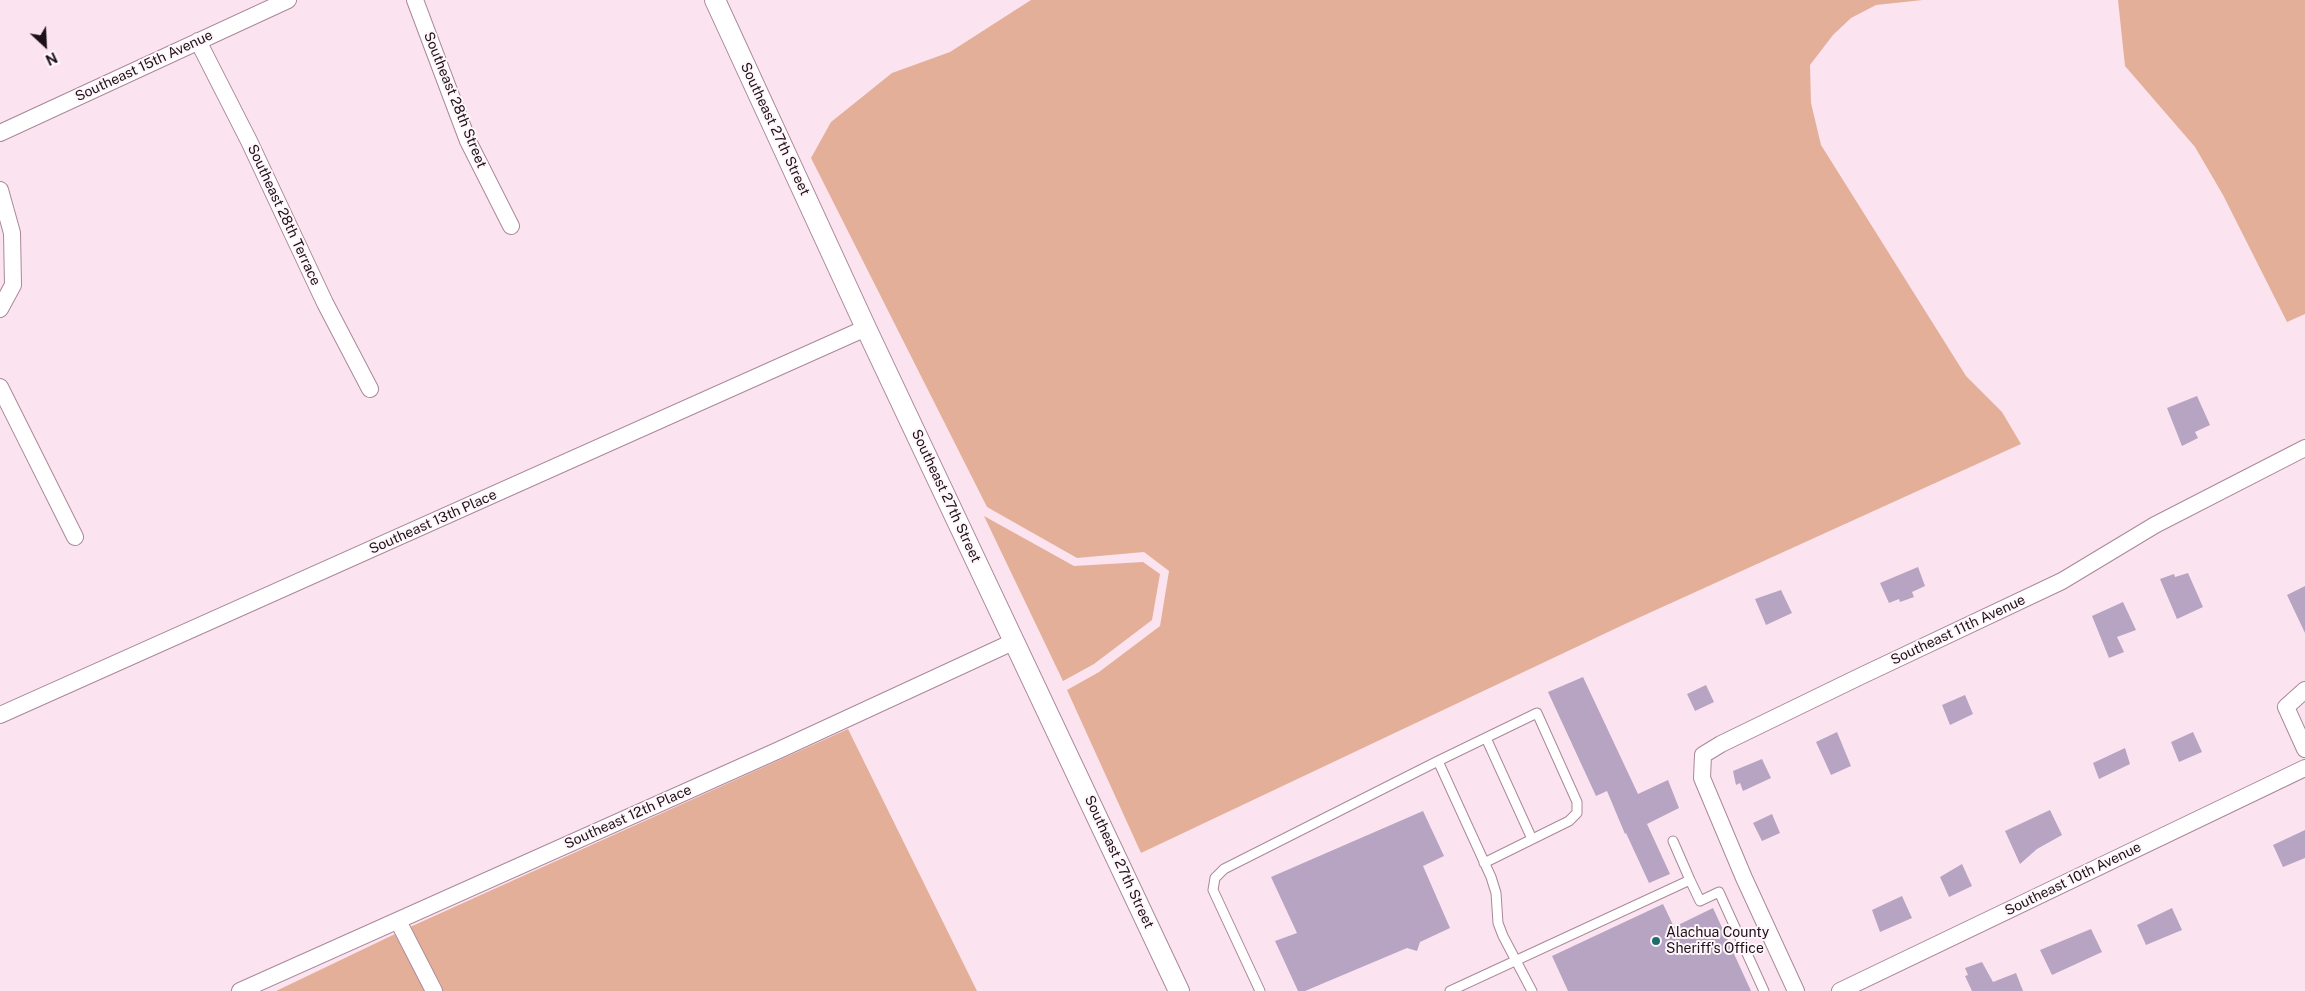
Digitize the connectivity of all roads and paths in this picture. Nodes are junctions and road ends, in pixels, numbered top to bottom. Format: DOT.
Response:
graph roads {
  1 [pos="288,0"];
  2 [pos="415,0"];
  3 [pos="718,1"];
  4 [pos="198,41"];
  5 [pos="0,133"];
  6 [pos="0,190"];
  7 [pos="511,226"];
  8 [pos="0,309"];
  9 [pos="866,328"];
  10 [pos="0,386"];
  11 [pos="370,388"];
  12 [pos="2305,448"];
  13 [pos="75,536"];
  14 [pos="1015,641"];
  15 [pos="2305,690"];
  16 [pos="0,715"];
  17 [pos="1486,738"];
  18 [pos="2305,748"];
  19 [pos="1438,761"];
  20 [pos="2305,768"];
  21 [pos="1532,839"];
  22 [pos="1672,841"];
  23 [pos="1484,864"];
  24 [pos="1690,880"];
  25 [pos="398,921"];
  26 [pos="1516,961"];
  27 [pos="240,991"];
  28 [pos="434,991"];
  29 [pos="1179,991"];
  30 [pos="1260,991"];
  31 [pos="1450,991"];
  32 [pos="1532,991"];
  33 [pos="1764,991"];
  34 [pos="1796,991"];
  35 [pos="1840,991"];
  1 -- 4 [label="street, Southeast 15th Avenue"];
  2 -- 7 [label="street, Southeast 28th Street"];
  3 -- 9 [label="street, Southeast 27th Street"];
  4 -- 5 [label="street, Southeast 15th Avenue"];
  4 -- 11 [label="street, Southeast 28th Terrace"];
  6 -- 8 [label="street"];
  9 -- 14 [label="street, Southeast 27th Street"];
  9 -- 16 [label="street, Southeast 13th Place"];
  10 -- 13 [label="street"];
  12 -- 34 [label="street, Southeast 11th Avenue"];
  14 -- 25 [label="street, Southeast 12th Place"];
  14 -- 29 [label="street, Southeast 27th Street"];
  15 -- 18 [label="street"];
  17 -- 19 [label="lane"];
  17 -- 21 [label="lane"];
  17 -- 21 [label="lane"];
  19 -- 23 [label="lane"];
  19 -- 30 [label="lane"];
  20 -- 35 [label="street, Southeast 10th Avenue"];
  21 -- 23 [label="lane"];
  22 -- 24 [label="lane"];
  23 -- 26 [label="lane"];
  24 -- 26 [label="lane"];
  24 -- 33 [label="lane"];
  25 -- 27 [label="street, Southeast 12th Place"];
  25 -- 28 [label="street"];
  26 -- 31 [label="lane"];
  26 -- 32 [label="lane"];
}
